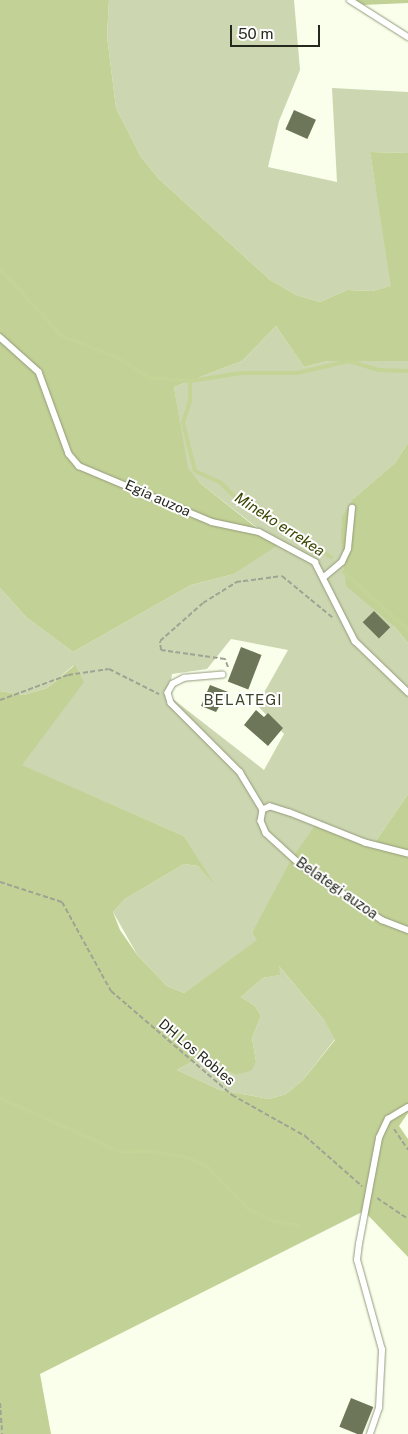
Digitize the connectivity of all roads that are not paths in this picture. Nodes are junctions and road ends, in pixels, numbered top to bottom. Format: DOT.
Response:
graph roads {
  1 [pos="350,0"];
  2 [pos="408,37"];
  3 [pos="0,337"];
  4 [pos="352,508"];
  5 [pos="324,577"];
  6 [pos="222,675"];
  7 [pos="408,692"];
  8 [pos="263,810"];
  9 [pos="408,854"];
  10 [pos="408,930"];
  11 [pos="408,1107"];
  12 [pos="370,1434"];
  1 -- 2 [label="lane"];
  3 -- 5 [label="lane, Egia auzoa"];
  4 -- 5 [label="lane"];
  5 -- 7 [label="lane, Egia auzoa"];
  6 -- 8 [label="lane, Belategi auzoa"];
  8 -- 9 [label="lane"];
  8 -- 10 [label="lane, Belategi auzoa"];
  11 -- 12 [label="lane"];
}
